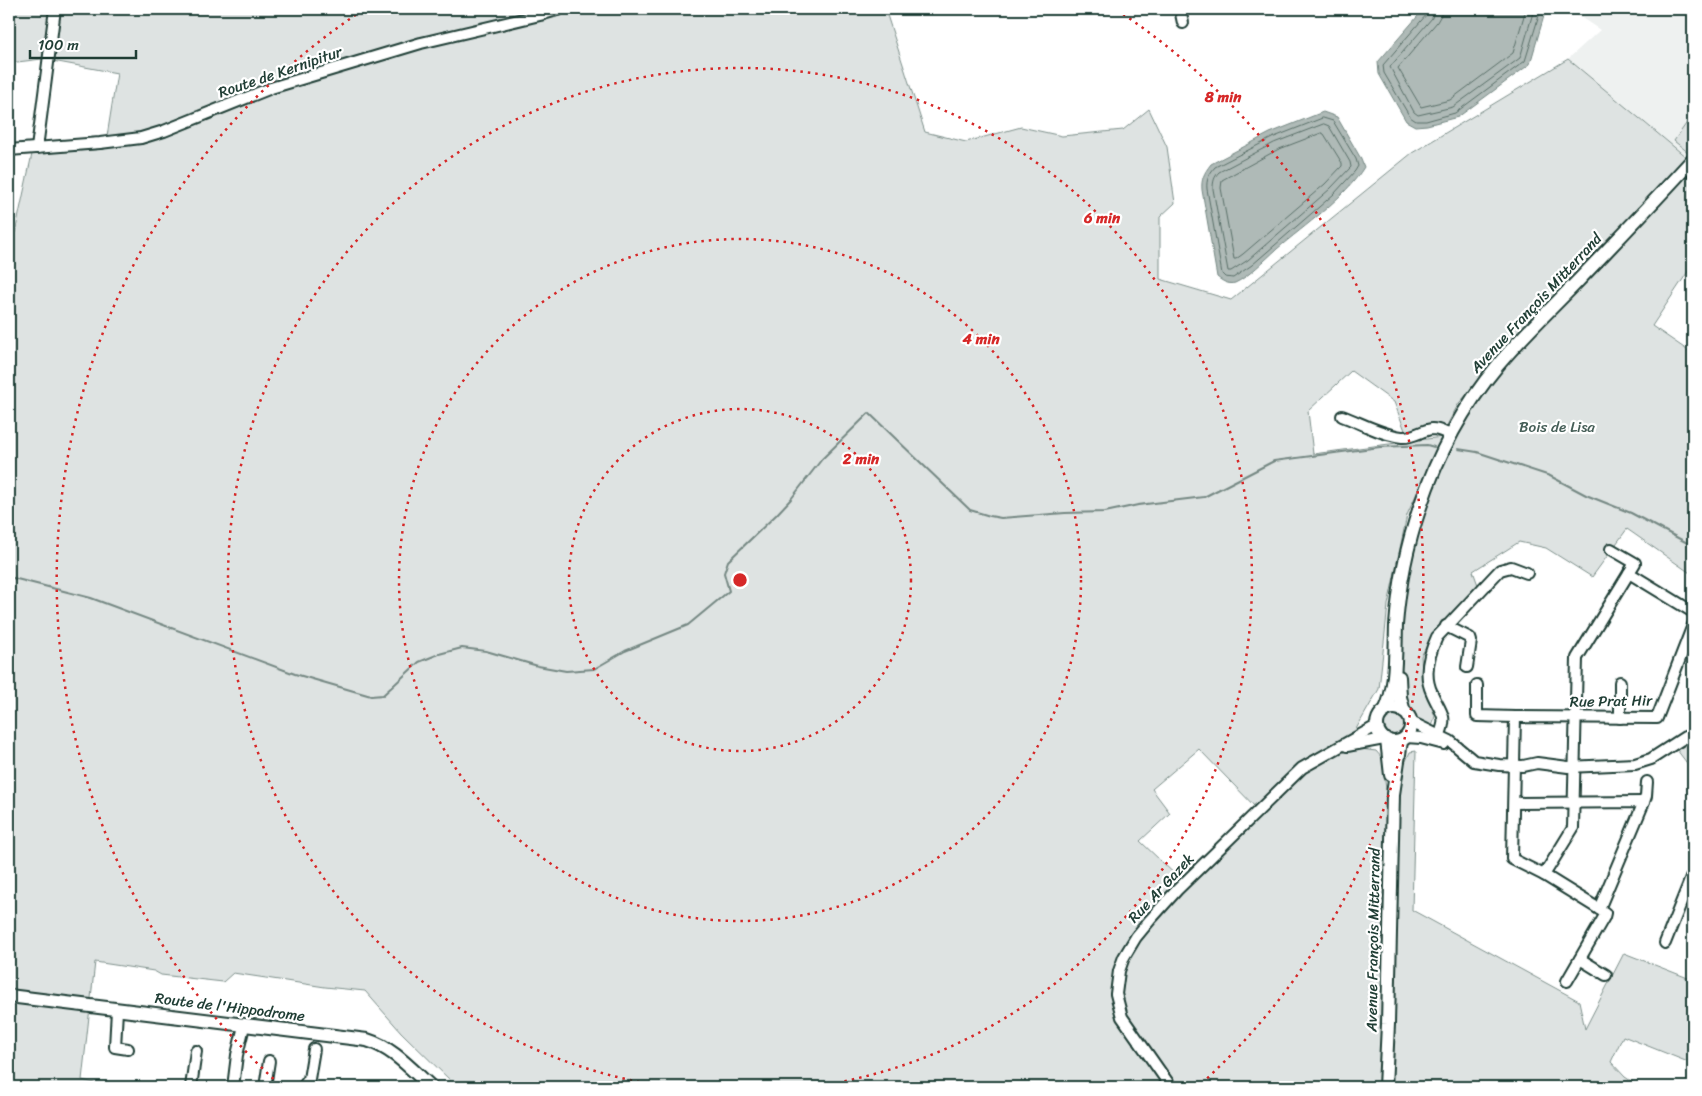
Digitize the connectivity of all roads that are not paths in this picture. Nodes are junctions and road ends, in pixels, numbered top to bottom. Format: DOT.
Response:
graph roads {
  1 [pos="55,9"];
  2 [pos="560,9"];
  3 [pos="1180,9"];
  4 [pos="1183,23"];
  5 [pos="37,148"];
  6 [pos="9,150"];
  7 [pos="1693,160"];
  8 [pos="1342,416"];
  9 [pos="1451,435"];
  10 [pos="1611,548"];
  11 [pos="1527,573"];
  12 [pos="1629,573"];
  13 [pos="1693,612"];
  14 [pos="1693,625"];
  15 [pos="1446,626"];
  16 [pos="1396,662"];
  17 [pos="1467,667"];
  18 [pos="1620,682"];
  19 [pos="1477,685"];
  20 [pos="1386,711"];
  21 [pos="1408,717"];
  22 [pos="1515,717"];
  23 [pos="1575,717"];
  24 [pos="1620,718"];
  25 [pos="1378,725"];
  26 [pos="1693,734"];
  27 [pos="1386,739"];
  28 [pos="1403,739"];
  29 [pos="1439,739"];
  30 [pos="1336,749"];
  31 [pos="1514,765"];
  32 [pos="1574,766"];
  33 [pos="1647,782"];
  34 [pos="1393,794"];
  35 [pos="1644,802"];
  36 [pos="1514,803"];
  37 [pos="1573,803"];
  38 [pos="1693,873"];
  39 [pos="1544,876"];
  40 [pos="1599,909"];
  41 [pos="1665,943"];
  42 [pos="1580,959"];
  43 [pos="1606,975"];
  44 [pos="1567,981"];
  45 [pos="9,996"];
  46 [pos="117,1010"];
  47 [pos="244,1026"];
  48 [pos="128,1049"];
  49 [pos="314,1049"];
  50 [pos="196,1051"];
  51 [pos="269,1061"];
  52 [pos="191,1087"];
  53 [pos="233,1087"];
  54 [pos="265,1087"];
  55 [pos="302,1087"];
  56 [pos="431,1087"];
  57 [pos="1171,1087"];
  58 [pos="1385,1087"];
  1 -- 5 [label="street"];
  2 -- 5 [label="street, Route de Kernipitur"];
  3 -- 4 [label="street"];
  5 -- 6 [label="street, Route de Kernipitur"];
  7 -- 9 [label="main road, Avenue François Mitterrand"];
  8 -- 9 [label="street"];
  9 -- 16 [label="main road, Avenue François Mitterrand"];
  10 -- 12 [label="street"];
  11 -- 15 [label="street"];
  12 -- 13 [label="street"];
  12 -- 23 [label="street"];
  14 -- 24 [label="street, Rue Prat Hir"];
  15 -- 17 [label="street"];
  15 -- 29 [label="street"];
  16 -- 20 [label="main road, Avenue François Mitterrand"];
  16 -- 21 [label="main road, Avenue François Mitterrand"];
  18 -- 24 [label="street"];
  19 -- 22 [label="street, Rue Prat Hir"];
  20 -- 21 [label="main road"];
  20 -- 25 [label="main road"];
  21 -- 28 [label="main road"];
  21 -- 29 [label="street"];
  22 -- 23 [label="street, Rue Prat Hir"];
  22 -- 31 [label="street"];
  23 -- 24 [label="street, Rue Prat Hir"];
  23 -- 32 [label="street"];
  25 -- 27 [label="main road"];
  25 -- 30 [label="street, Rue Ar Gazek"];
  26 -- 32 [label="street"];
  27 -- 28 [label="main road"];
  27 -- 30 [label="street, Rue Ar Gazek"];
  27 -- 34 [label="main road, Avenue François Mitterrand"];
  28 -- 29 [label="street"];
  28 -- 34 [label="main road, Avenue François Mitterrand"];
  29 -- 31 [label="street"];
  30 -- 57 [label="street, Rue Ar Gazek"];
  31 -- 32 [label="street"];
  31 -- 36 [label="street"];
  32 -- 37 [label="street"];
  33 -- 35 [label="street"];
  34 -- 58 [label="main road, Avenue François Mitterrand"];
  35 -- 37 [label="street"];
  35 -- 40 [label="street"];
  36 -- 37 [label="street"];
  36 -- 39 [label="street"];
  37 -- 39 [label="street"];
  38 -- 41 [label="street"];
  39 -- 40 [label="street"];
  40 -- 42 [label="street"];
  42 -- 43 [label="street"];
  42 -- 44 [label="street"];
  45 -- 46 [label="main road, Route de l'Hippodrome"];
  46 -- 47 [label="main road, Route de l'Hippodrome"];
  46 -- 48 [label="street"];
  47 -- 53 [label="street"];
  47 -- 56 [label="main road, Route de l'Hippodrome"];
  49 -- 55 [label="street"];
  50 -- 52 [label="street"];
  51 -- 54 [label="street"];
}
